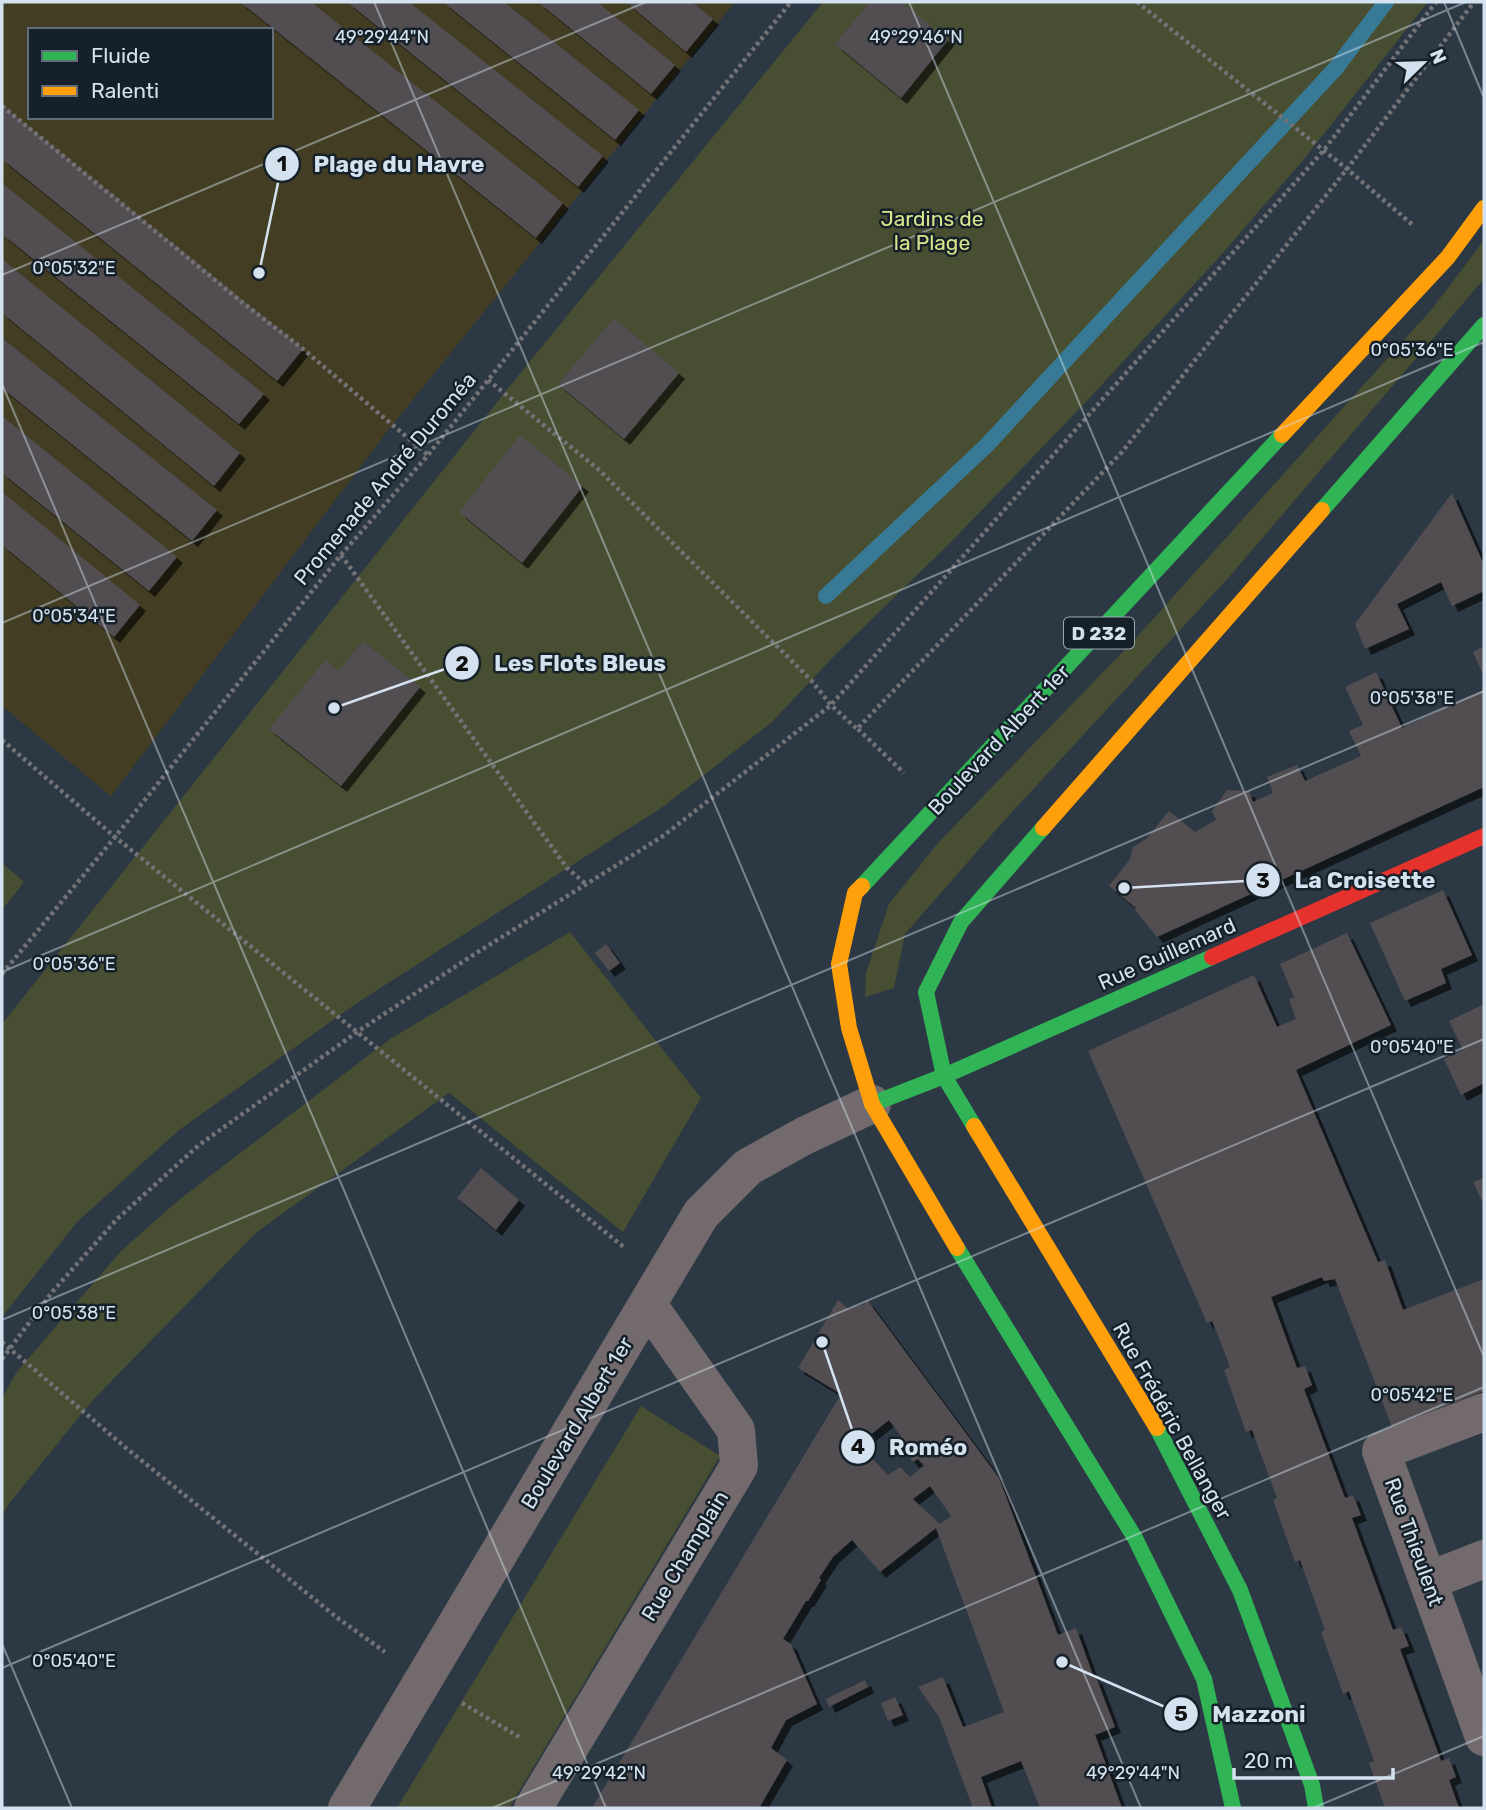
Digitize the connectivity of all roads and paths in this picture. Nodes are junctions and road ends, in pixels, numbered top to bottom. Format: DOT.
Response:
graph roads {
  1 [pos="791,2"];
  2 [pos="1138,2"];
  3 [pos="1436,2"];
  4 [pos="1474,2"];
  5 [pos="2,106"];
  6 [pos="1324,150"];
  7 [pos="1348,169"];
  8 [pos="1391,205"];
  9 [pos="1484,208"];
  10 [pos="1484,325"];
  11 [pos="488,380"];
  12 [pos="428,455"];
  13 [pos="341,555"];
  14 [pos="831,705"];
  15 [pos="857,729"];
  16 [pos="2,740"];
  17 [pos="938,805"];
  18 [pos="1484,836"];
  19 [pos="115,837"];
  20 [pos="587,886"];
  21 [pos="2,974"];
  22 [pos="356,1032"];
  23 [pos="944,1076"];
  24 [pos="872,1104"];
  25 [pos="655,1292"];
  26 [pos="2,1342"];
  27 [pos="10,1348"];
  28 [pos="2,1359"];
  29 [pos="1484,1412"];
  30 [pos="1484,1559"];
  31 [pos="1428,1581"];
  32 [pos="425,1680"];
  33 [pos="1483,1731"];
  34 [pos="561,1762"];
  35 [pos="347,1808"];
  36 [pos="533,1808"];
  37 [pos="1233,1808"];
  38 [pos="1316,1808"];
  1 -- 11 [label="path, Promenade André Duroméa"];
  2 -- 6 [label="path"];
  3 -- 6 [label="path"];
  4 -- 7 [label="path"];
  5 -- 12 [label="path"];
  6 -- 7 [label="path"];
  6 -- 14 [label="path"];
  7 -- 8 [label="path"];
  7 -- 15 [label="path"];
  9 -- 17 [label="main road, Boulevard Albert 1er / D 232"];
  10 -- 23 [label="main road"];
  11 -- 12 [label="path, Promenade André Duroméa"];
  11 -- 14 [label="path"];
  12 -- 13 [label="path, Promenade André Duroméa"];
  13 -- 19 [label="path, Promenade André Duroméa"];
  13 -- 20 [label="path"];
  14 -- 15 [label="path"];
  14 -- 20 [label="path"];
  15 -- 17 [label="path"];
  16 -- 19 [label="path"];
  17 -- 24 [label="main road, Boulevard Albert 1er / D 232"];
  18 -- 23 [label="main road, Rue Guillemard"];
  19 -- 21 [label="path, Promenade André Duroméa"];
  19 -- 22 [label="path"];
  20 -- 22 [label="path"];
  22 -- 25 [label="path"];
  22 -- 27 [label="path"];
  23 -- 24 [label="main road, Boulevard Albert 1er"];
  23 -- 38 [label="main road, Rue Frédéric Bellanger"];
  24 -- 25 [label="street, Boulevard Albert 1er"];
  24 -- 37 [label="main road"];
  25 -- 32 [label="street, Boulevard Albert 1er"];
  25 -- 34 [label="street, Rue Champlain"];
  26 -- 27 [label="path"];
  27 -- 28 [label="path"];
  27 -- 32 [label="path"];
  29 -- 31 [label="street, Rue Thieulent"];
  30 -- 31 [label="street"];
  31 -- 33 [label="street, Rue Thieulent"];
  32 -- 34 [label="path"];
  32 -- 35 [label="street, Boulevard Albert 1er"];
  34 -- 36 [label="street, Rue Champlain"];
}
